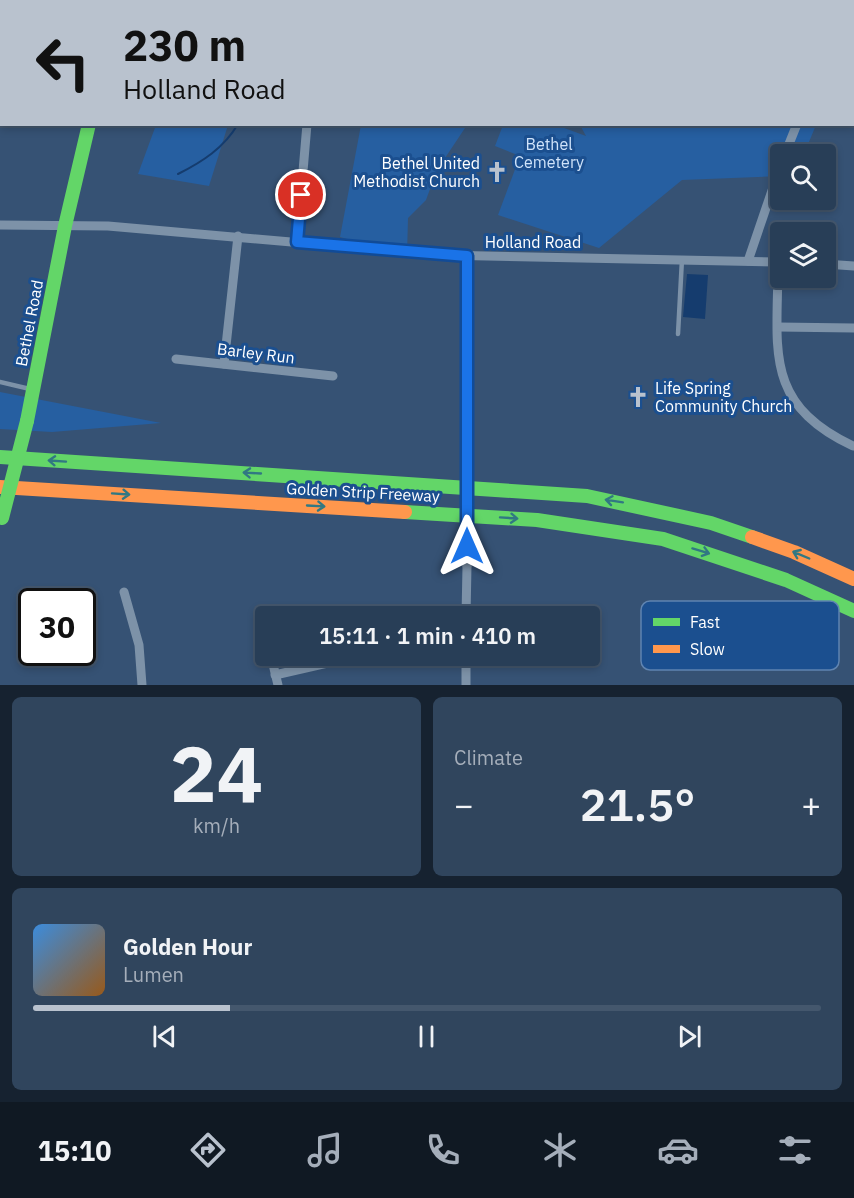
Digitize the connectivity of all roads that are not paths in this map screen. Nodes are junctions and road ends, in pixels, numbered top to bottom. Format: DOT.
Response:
graph roads {
  1 [pos="89,126"];
  2 [pos="307,126"];
  3 [pos="796,126"];
  4 [pos="789,144"];
  5 [pos="770,196"];
  6 [pos="0,225"];
  7 [pos="65,226"];
  8 [pos="238,236"];
  9 [pos="297,242"];
  10 [pos="467,256"];
  11 [pos="682,259"];
  12 [pos="748,261"];
  13 [pos="770,262"];
  14 [pos="836,265"];
  15 [pos="854,266"];
  16 [pos="779,288"];
  17 [pos="778,327"];
  18 [pos="854,327"];
  19 [pos="678,334"];
  20 [pos="176,359"];
  21 [pos="224,364"];
  22 [pos="333,376"];
  23 [pos="0,382"];
  24 [pos="33,390"];
  25 [pos="854,446"];
  26 [pos="0,458"];
  27 [pos="0,487"];
  28 [pos="1,523"];
  29 [pos="854,579"];
  30 [pos="124,592"];
  31 [pos="832,601"];
  32 [pos="839,604"];
  33 [pos="466,606"];
  34 [pos="854,611"];
  35 [pos="274,666"];
  36 [pos="314,666"];
  37 [pos="466,666"];
  38 [pos="275,675"];
  39 [pos="142,685"];
  40 [pos="278,685"];
  41 [pos="466,685"];
  1 -- 7 [label="main road, Bethel Road"];
  2 -- 9 [label="street"];
  3 -- 4 [label="street"];
  5 -- 12 [label="street"];
  6 -- 7 [label="street, Holland Road"];
  7 -- 8 [label="street, Holland Road"];
  7 -- 24 [label="main road, Bethel Road"];
  8 -- 9 [label="street, Holland Road"];
  8 -- 21 [label="street"];
  9 -- 10 [label="street, Holland Road"];
  10 -- 11 [label="street, Holland Road"];
  10 -- 33 [label="street, bridge"];
  11 -- 12 [label="street, Holland Road"];
  11 -- 19 [label="lane"];
  12 -- 13 [label="street, Holland Road"];
  14 -- 15 [label="street"];
  16 -- 17 [label="street"];
  17 -- 18 [label="street"];
  17 -- 25 [label="street"];
  20 -- 21 [label="street, Barley Run"];
  21 -- 22 [label="street, Barley Run"];
  23 -- 24 [label="lane"];
  24 -- 28 [label="main road, Bethel Road, bridge"];
  29 -- 26 [label="main road, Golden Strip Freeway, one-way"];
  27 -- 31 [label="main road, Golden Strip Freeway, one-way"];
  30 -- 39 [label="street"];
  32 -- 34 [label="main road, Golden Strip Freeway, one-way"];
  35 -- 38 [label="street"];
  36 -- 38 [label="street"];
  37 -- 41 [label="street"];
  38 -- 40 [label="street"];
}
